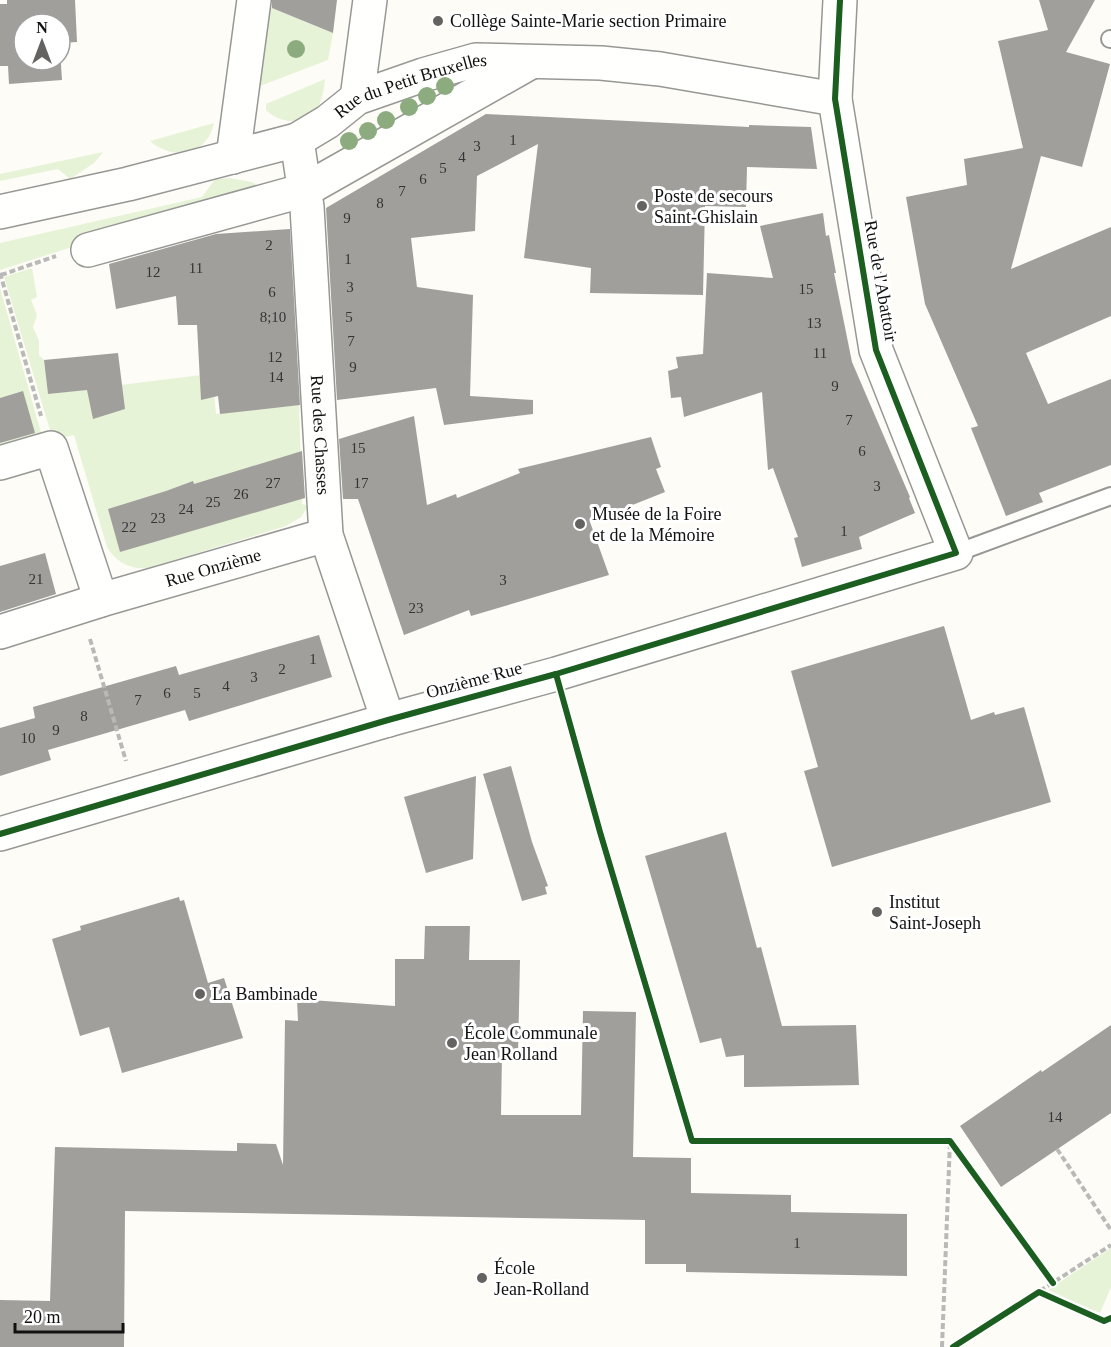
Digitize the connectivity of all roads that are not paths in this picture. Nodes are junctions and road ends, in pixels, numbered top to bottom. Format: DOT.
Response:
graph roads {
  1 [pos="254,0"];
  2 [pos="370,0"];
  3 [pos="840,0"];
  4 [pos="531,62"];
  5 [pos="357,98"];
  6 [pos="835,99"];
  7 [pos="297,140"];
  8 [pos="233,157"];
  9 [pos="305,190"];
  10 [pos="0,212"];
  11 [pos="88,250"];
  12 [pos="0,463"];
  13 [pos="1111,496"];
  14 [pos="326,535"];
  15 [pos="956,553"];
  16 [pos="91,603"];
  17 [pos="0,632"];
  18 [pos="388,720"];
  19 [pos="0,834"];
  1 -- 8 [label="street"];
  2 -- 5 [label="street"];
  3 -- 6 [label="street, Rue de l'Abattoir"];
  4 -- 5 [label="street, Rue du Petit Bruxelles"];
  4 -- 6 [label="street, Rue du Petit Bruxelles"];
  4 -- 9 [label="street"];
  5 -- 7 [label="street, Rue du Petit Bruxelles"];
  6 -- 15 [label="street, Rue de l'Abattoir"];
  7 -- 8 [label="street, Rue du Petit Bruxelles"];
  7 -- 9 [label="street, Rue des Chasses"];
  8 -- 10 [label="street, Rue du Petit Bruxelles"];
  9 -- 11 [label="street"];
  9 -- 14 [label="street, Rue des Chasses"];
  12 -- 16 [label="street"];
  13 -- 15 [label="lane"];
  14 -- 16 [label="street, Rue Onzième"];
  14 -- 18 [label="street, Rue des Chasses"];
  15 -- 18 [label="street, Onzième Rue"];
  16 -- 17 [label="street, Rue Onzième"];
  18 -- 19 [label="street, Onzième Rue"];
}
